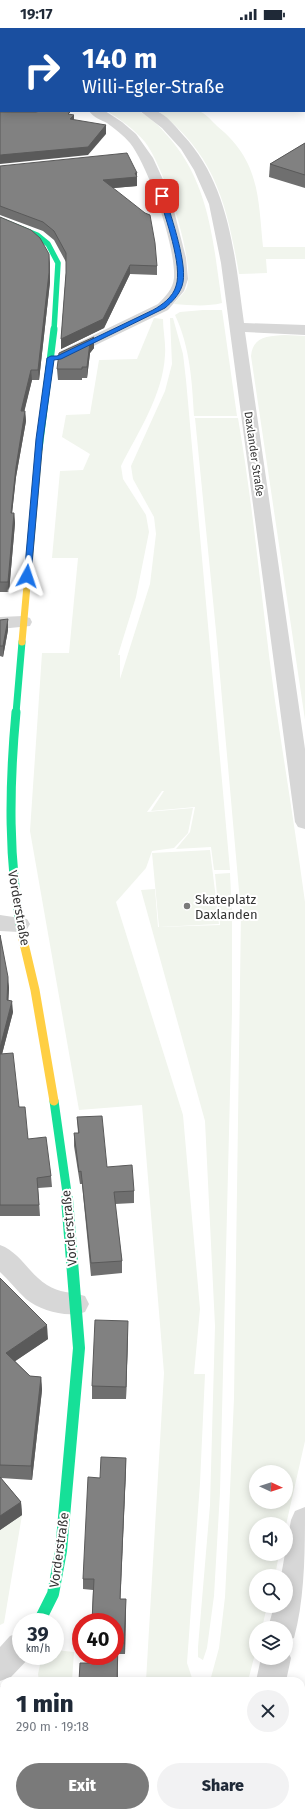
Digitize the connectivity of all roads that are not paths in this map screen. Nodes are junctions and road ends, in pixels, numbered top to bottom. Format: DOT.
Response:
graph roads {
  1 [pos="97,112"];
  2 [pos="148,112"];
  3 [pos="0,220"];
  4 [pos="236,327"];
  5 [pos="305,330"];
  6 [pos="51,358"];
  7 [pos="22,622"];
  8 [pos="0,623"];
  9 [pos="305,822"];
  10 [pos="10,924"];
  11 [pos="0,1255"];
  12 [pos="76,1304"];
  13 [pos="305,1520"];
  14 [pos="44,1613"];
  15 [pos="285,1621"];
  16 [pos="12,1655"];
  17 [pos="274,1665"];
  18 [pos="0,1667"];
  19 [pos="272,1677"];
  1 -- 6 [label="street"];
  2 -- 4 [label="street, Daxlander Straße"];
  3 -- 6 [label="street, Vorderstraße"];
  4 -- 5 [label="street"];
  4 -- 9 [label="street, Daxlander Straße"];
  6 -- 7 [label="street, Vorderstraße"];
  7 -- 8 [label="street"];
  7 -- 10 [label="street, Vorderstraße"];
  10 -- 12 [label="street, Vorderstraße"];
  11 -- 12 [label="street"];
  12 -- 14 [label="street, Vorderstraße"];
  13 -- 15 [label="street"];
  16 -- 18 [label="street"];
  17 -- 19 [label="street"];
}
